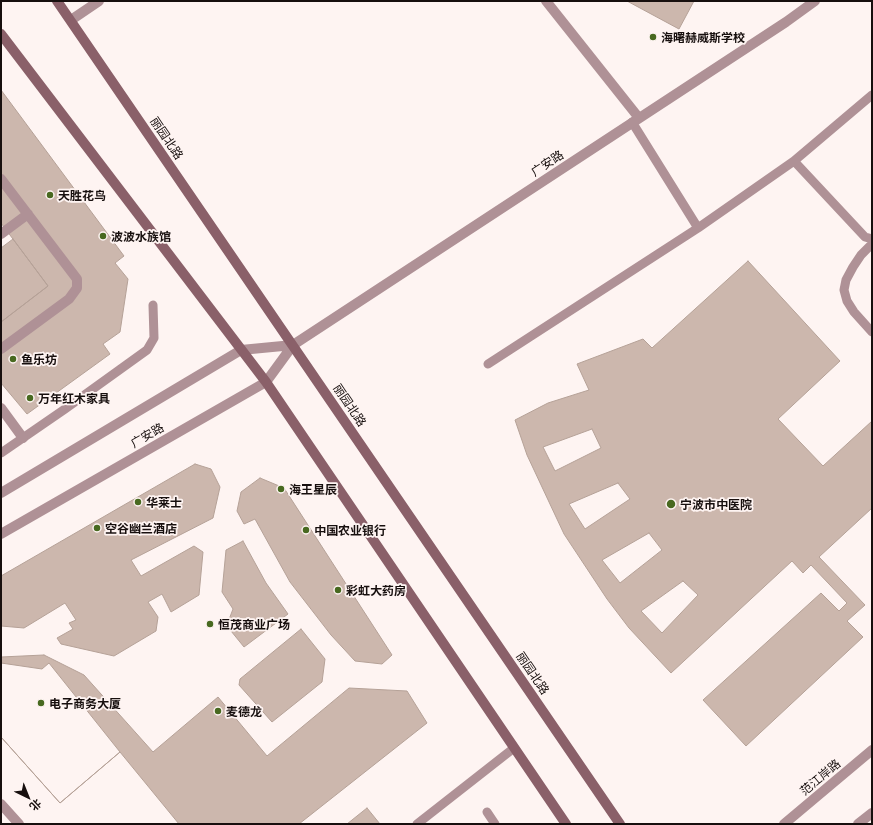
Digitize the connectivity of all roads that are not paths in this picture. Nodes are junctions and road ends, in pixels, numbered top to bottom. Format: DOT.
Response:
graph roads {
  1 [pos="57,1"];
  2 [pos="99,1"];
  3 [pos="546,1"];
  4 [pos="815,1"];
  5 [pos="71,20"];
  6 [pos="1,34"];
  7 [pos="872,95"];
  8 [pos="635,120"];
  9 [pos="794,161"];
  10 [pos="1,179"];
  11 [pos="28,214"];
  12 [pos="698,228"];
  13 [pos="1,234"];
  14 [pos="872,240"];
  15 [pos="872,244"];
  16 [pos="154,305"];
  17 [pos="872,332"];
  18 [pos="293,345"];
  19 [pos="1,349"];
  20 [pos="241,350"];
  21 [pos="488,364"];
  22 [pos="266,382"];
  23 [pos="1,408"];
  24 [pos="24,438"];
  25 [pos="1,453"];
  26 [pos="1,493"];
  27 [pos="1,534"];
  28 [pos="514,748"];
  29 [pos="872,750"];
  30 [pos="1,804"];
  31 [pos="487,812"];
  32 [pos="872,813"];
  33 [pos="429,820"];
  34 [pos="19,824"];
  35 [pos="417,824"];
  36 [pos="494,824"];
  37 [pos="566,824"];
  38 [pos="620,824"];
  39 [pos="784,824"];
  40 [pos="858,824"];
  1 -- 5 [label="main road, 丽园北路"];
  2 -- 5 [label="street"];
  3 -- 8 [label="street"];
  4 -- 8 [label="street, 广安路"];
  5 -- 18 [label="main road, 丽园北路"];
  6 -- 20 [label="main road"];
  7 -- 9 [label="lane"];
  8 -- 12 [label="lane"];
  8 -- 18 [label="street, 广安路"];
  9 -- 12 [label="lane"];
  9 -- 14 [label="lane"];
  10 -- 11 [label="street"];
  11 -- 13 [label="street"];
  11 -- 19 [label="street"];
  12 -- 21 [label="lane"];
  15 -- 17 [label="lane"];
  16 -- 24 [label="lane"];
  18 -- 20 [label="street, 广安路"];
  18 -- 22 [label="street, 广安路"];
  18 -- 38 [label="main road, 丽园北路"];
  20 -- 22 [label="main road"];
  20 -- 26 [label="street, 广安路"];
  22 -- 27 [label="street, 广安路"];
  22 -- 28 [label="main road"];
  23 -- 24 [label="street"];
  24 -- 25 [label="lane"];
  28 -- 33 [label="lane"];
  28 -- 37 [label="main road"];
  29 -- 39 [label="street, 范江岸路"];
  30 -- 34 [label="street"];
  31 -- 36 [label="lane"];
  32 -- 40 [label="street"];
  33 -- 35 [label="lane"];
}
